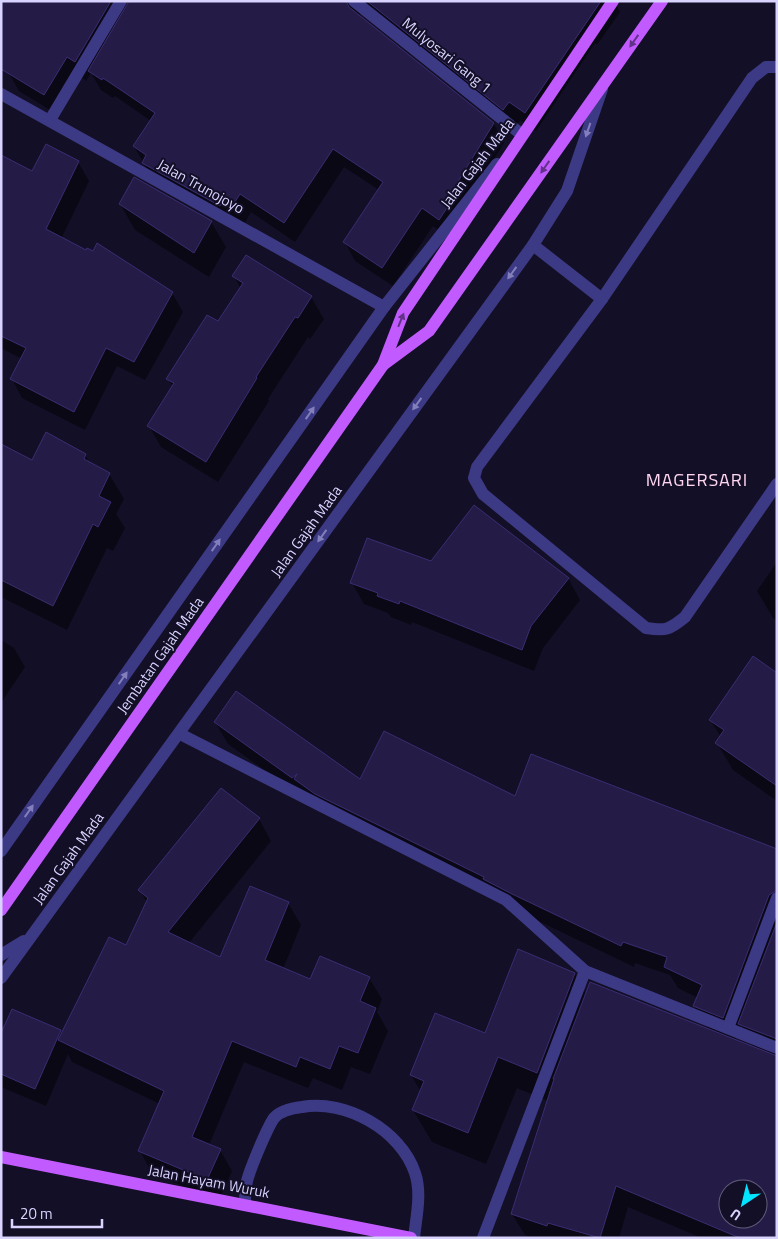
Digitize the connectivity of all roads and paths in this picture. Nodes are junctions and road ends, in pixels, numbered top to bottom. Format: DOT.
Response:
graph roads {
  1 [pos="121,1"];
  2 [pos="354,1"];
  3 [pos="612,1"];
  4 [pos="662,1"];
  5 [pos="575,54"];
  6 [pos="777,67"];
  7 [pos="604,84"];
  8 [pos="1,94"];
  9 [pos="50,120"];
  10 [pos="521,134"];
  11 [pos="532,245"];
  12 [pos="602,299"];
  13 [pos="384,307"];
  14 [pos="383,365"];
  15 [pos="777,484"];
  16 [pos="180,734"];
  17 [pos="1,851"];
  18 [pos="777,898"];
  19 [pos="1,910"];
  20 [pos="28,939"];
  21 [pos="1,955"];
  22 [pos="585,970"];
  23 [pos="1,978"];
  24 [pos="728,1028"];
  25 [pos="777,1048"];
  26 [pos="1,1156"];
  27 [pos="245,1204"];
  28 [pos="412,1238"];
  29 [pos="483,1238"];
  1 -- 9 [label="street"];
  2 -- 10 [label="street, Mulyosari Gang 1"];
  3 -- 5 [label="main road, Jalan Gajah Mada"];
  4 -- 7 [label="main road, Jalan Gajah Mada, one-way"];
  5 -- 10 [label="street, Jalan Gajah Mada"];
  14 -- 5 [label="main road, Jalan Gajah Mada, one-way"];
  6 -- 12 [label="street"];
  7 -- 11 [label="street, Jalan Gajah Mada, one-way"];
  7 -- 14 [label="main road, Jalan Gajah Mada, one-way"];
  8 -- 9 [label="street, Jalan Trunojoyo"];
  9 -- 13 [label="street, Jalan Trunojoyo"];
  10 -- 13 [label="street, Jalan Gajah Mada"];
  11 -- 12 [label="street"];
  11 -- 16 [label="street, Jalan Gajah Mada, one-way"];
  12 -- 15 [label="street"];
  17 -- 13 [label="street, Jalan Gajah Mada, one-way"];
  14 -- 19 [label="main road, Jembatan Gajah Mada"];
  16 -- 20 [label="street, Jalan Gajah Mada"];
  16 -- 22 [label="street"];
  18 -- 24 [label="street"];
  20 -- 21 [label="street"];
  20 -- 23 [label="street, Jalan Gajah Mada"];
  22 -- 24 [label="street"];
  22 -- 29 [label="street"];
  24 -- 25 [label="street"];
  26 -- 27 [label="main road, Jalan Hayam Wuruk"];
  27 -- 28 [label="main road, Jalan Hayam Wuruk"];
  27 -- 28 [label="street"];
}
